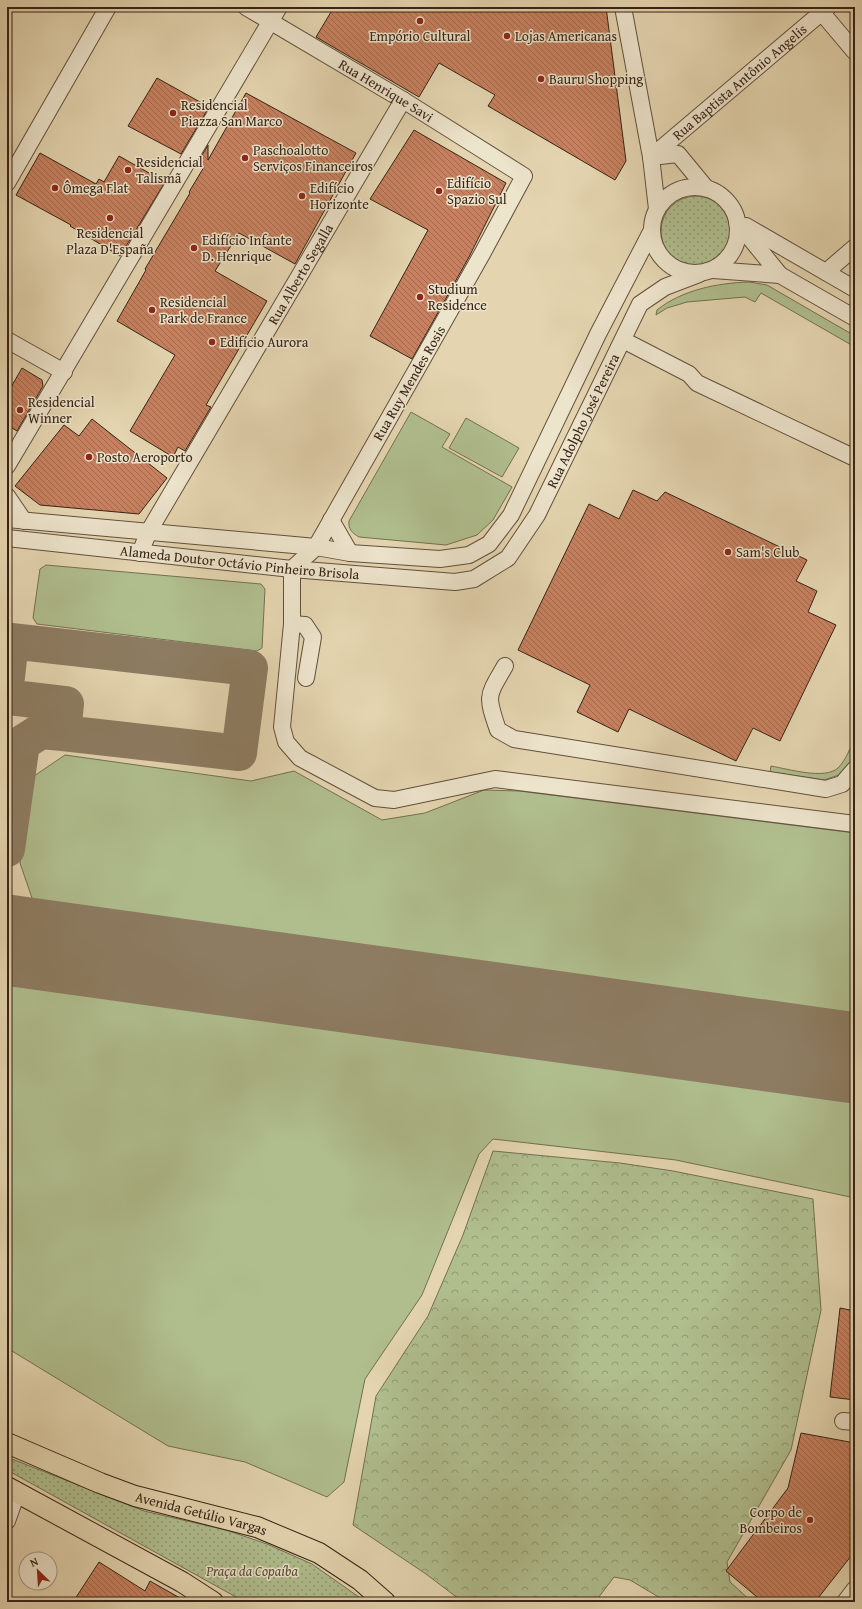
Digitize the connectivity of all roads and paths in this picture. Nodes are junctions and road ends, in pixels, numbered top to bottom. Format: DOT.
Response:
graph roads {
  1 [pos="108,7"];
  2 [pos="246,7"];
  3 [pos="279,7"];
  4 [pos="623,7"];
  5 [pos="822,9"];
  6 [pos="271,21"];
  7 [pos="855,52"];
  8 [pos="403,100"];
  9 [pos="651,157"];
  10 [pos="524,176"];
  11 [pos="7,183"];
  12 [pos="706,188"];
  13 [pos="657,208"];
  14 [pos="737,222"];
  15 [pos="651,232"];
  16 [pos="855,247"];
  17 [pos="706,272"];
  18 [pos="826,272"];
  19 [pos="780,275"];
  20 [pos="855,288"];
  21 [pos="855,318"];
  22 [pos="598,334"];
  23 [pos="7,340"];
  24 [pos="622,344"];
  25 [pos="64,372"];
  26 [pos="855,458"];
  27 [pos="7,466"];
  28 [pos="7,496"];
  29 [pos="7,519"];
  30 [pos="331,520"];
  31 [pos="24,521"];
  32 [pos="149,531"];
  33 [pos="7,538"];
  34 [pos="316,547"];
  35 [pos="140,552"];
  36 [pos="350,553"];
  37 [pos="469,555"];
  38 [pos="292,569"];
  39 [pos="474,579"];
  40 [pos="292,624"];
  41 [pos="505,666"];
  42 [pos="306,678"];
  43 [pos="855,769"];
  44 [pos="855,824"];
  45 [pos="7,1442"];
  46 [pos="12,1490"];
  47 [pos="7,1521"];
  48 [pos="855,1589"];
  49 [pos="209,1601"];
  50 [pos="385,1602"];
  51 [pos="845,1602"];
  1 -- 11 [label="street"];
  2 -- 6 [label="street, Rua Henrique Savi"];
  3 -- 6 [label="street"];
  4 -- 9 [label="street"];
  5 -- 7 [label="street"];
  5 -- 9 [label="street, Rua Baptista Antônio Angelis"];
  6 -- 8 [label="street, Rua Henrique Savi"];
  6 -- 25 [label="street"];
  8 -- 10 [label="street, Rua Henrique Savi"];
  8 -- 32 [label="street, Rua Alberto Segalla"];
  9 -- 12 [label="street"];
  9 -- 13 [label="street"];
  10 -- 30 [label="street, Rua Ruy Mendes Rosis"];
  12 -- 13 [label="street"];
  12 -- 14 [label="street"];
  13 -- 15 [label="street"];
  14 -- 17 [label="street"];
  14 -- 18 [label="street"];
  14 -- 19 [label="street"];
  15 -- 17 [label="street"];
  15 -- 22 [label="street, Rua Adolpho José Pereira"];
  16 -- 18 [label="street"];
  17 -- 19 [label="street"];
  17 -- 24 [label="street, Rua Adolpho José Pereira"];
  18 -- 20 [label="street"];
  19 -- 21 [label="street"];
  22 -- 24 [label="street"];
  22 -- 37 [label="street, Rua Adolpho José Pereira"];
  23 -- 25 [label="street"];
  24 -- 26 [label="street"];
  24 -- 39 [label="street, Rua Adolpho José Pereira"];
  25 -- 27 [label="street"];
  28 -- 31 [label="street"];
  29 -- 31 [label="street, Alameda Doutor Octávio Pinheiro Brisola"];
  30 -- 34 [label="street, Rua Ruy Mendes Rosis"];
  30 -- 36 [label="street"];
  31 -- 32 [label="street, Alameda Doutor Octávio Pinheiro Brisola"];
  32 -- 34 [label="street, Alameda Doutor Octávio Pinheiro Brisola"];
  32 -- 35 [label="street, Rua Alberto Segalla"];
  33 -- 35 [label="street, Alameda Doutor Octávio Pinheiro Brisola"];
  34 -- 36 [label="street, Alameda Doutor Octávio Pinheiro Brisola"];
  34 -- 38 [label="street, Rua Ruy Mendes Rosis"];
  35 -- 38 [label="street, Alameda Doutor Octávio Pinheiro Brisola"];
  36 -- 37 [label="street, Alameda Doutor Octávio Pinheiro Brisola"];
  38 -- 39 [label="street, Alameda Doutor Octávio Pinheiro Brisola"];
  38 -- 40 [label="street"];
  40 -- 42 [label="street"];
  40 -- 44 [label="street"];
  41 -- 43 [label="street"];
  45 -- 50 [label="main road, Avenida Getúlio Vargas"];
  46 -- 47 [label="street"];
  46 -- 49 [label="main road"];
  48 -- 51 [label="street"];
}
